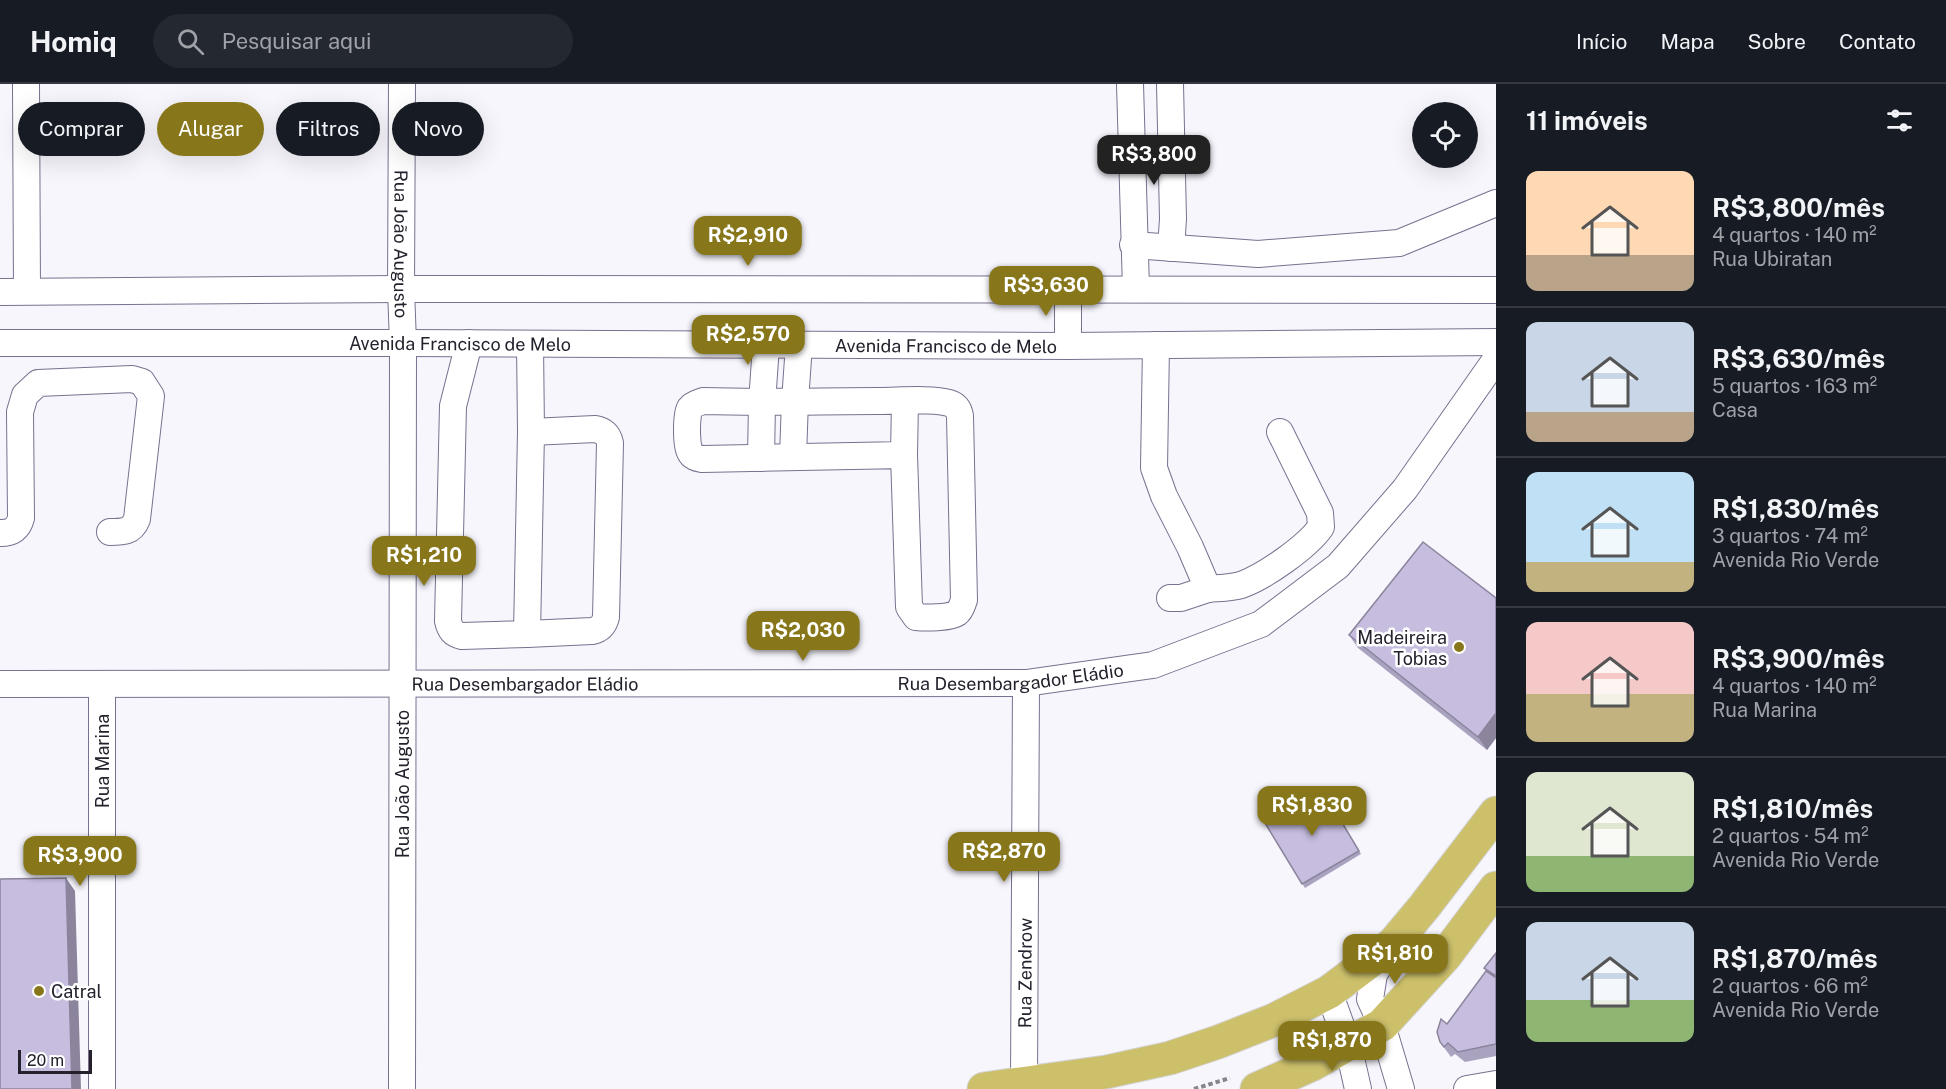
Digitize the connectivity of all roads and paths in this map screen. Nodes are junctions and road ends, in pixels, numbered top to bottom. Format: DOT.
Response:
graph roads {
  1 [pos="26,84"];
  2 [pos="402,84"];
  3 [pos="1130,84"];
  4 [pos="1170,84"];
  5 [pos="1496,203"];
  6 [pos="1133,245"];
  7 [pos="1171,248"];
  8 [pos="401,289"];
  9 [pos="1068,289"];
  10 [pos="1136,289"];
  11 [pos="1496,290"];
  12 [pos="0,291"];
  13 [pos="27,291"];
  14 [pos="1496,342"];
  15 [pos="0,343"];
  16 [pos="403,343"];
  17 [pos="469,343"];
  18 [pos="530,344"];
  19 [pos="766,345"];
  20 [pos="799,345"];
  21 [pos="1156,345"];
  22 [pos="1068,346"];
  23 [pos="1496,359"];
  24 [pos="795,401"];
  25 [pos="905,401"];
  26 [pos="762,403"];
  27 [pos="531,432"];
  28 [pos="1280,432"];
  29 [pos="904,455"];
  30 [pos="793,456"];
  31 [pos="761,458"];
  32 [pos="110,532"];
  33 [pos="0,533"];
  34 [pos="1208,589"];
  35 [pos="1170,598"];
  36 [pos="527,634"];
  37 [pos="1026,683"];
  38 [pos="0,684"];
  39 [pos="102,684"];
  40 [pos="402,684"];
  41 [pos="1496,813"];
  42 [pos="1496,888"];
  43 [pos="1393,944"];
  44 [pos="1329,992"];
  45 [pos="1382,1025"];
  46 [pos="1348,1045"];
  47 [pos="1024,1083"];
  48 [pos="1496,1084"];
  49 [pos="102,1089"];
  50 [pos="402,1089"];
  51 [pos="984,1089"];
  52 [pos="1257,1089"];
  53 [pos="1358,1089"];
  54 [pos="1401,1089"];
  55 [pos="1467,1089"];
  1 -- 13 [label="street"];
  2 -- 8 [label="street, Rua João Augusto"];
  3 -- 6 [label="street"];
  4 -- 7 [label="street"];
  5 -- 7 [label="street"];
  6 -- 7 [label="street"];
  6 -- 10 [label="street"];
  8 -- 9 [label="street"];
  8 -- 13 [label="street"];
  8 -- 16 [label="street, Rua João Augusto"];
  9 -- 10 [label="street"];
  9 -- 22 [label="street"];
  10 -- 11 [label="street"];
  12 -- 13 [label="street"];
  14 -- 21 [label="street, Avenida Francisco de Melo"];
  15 -- 16 [label="street, Avenida Francisco de Melo"];
  16 -- 17 [label="street, Avenida Francisco de Melo"];
  16 -- 40 [label="street, Rua João Augusto"];
  17 -- 18 [label="street, Avenida Francisco de Melo"];
  17 -- 36 [label="street"];
  18 -- 19 [label="street, Avenida Francisco de Melo"];
  18 -- 27 [label="street"];
  19 -- 20 [label="street, Avenida Francisco de Melo"];
  19 -- 26 [label="street"];
  20 -- 22 [label="street, Avenida Francisco de Melo"];
  20 -- 24 [label="street"];
  21 -- 22 [label="street, Avenida Francisco de Melo"];
  21 -- 34 [label="street"];
  23 -- 37 [label="street, Rua Desembargador Eládio"];
  24 -- 25 [label="street"];
  24 -- 26 [label="street"];
  24 -- 30 [label="street"];
  25 -- 29 [label="street"];
  25 -- 29 [label="street"];
  26 -- 31 [label="street"];
  26 -- 31 [label="street"];
  27 -- 36 [label="street"];
  27 -- 36 [label="street"];
  28 -- 34 [label="street"];
  29 -- 30 [label="street"];
  30 -- 31 [label="street"];
  32 -- 33 [label="street"];
  34 -- 35 [label="street"];
  37 -- 40 [label="street, Rua Desembargador Eládio"];
  37 -- 47 [label="street, Rua Zendrow"];
  38 -- 39 [label="street, Rua Desembargador Eládio"];
  39 -- 40 [label="street, Rua Desembargador Eládio"];
  39 -- 49 [label="street, Rua Marina"];
  40 -- 50 [label="street, Rua João Augusto"];
  41 -- 43 [label="main road"];
  42 -- 45 [label="main road"];
  43 -- 44 [label="main road"];
  43 -- 45 [label="street"];
  44 -- 46 [label="street"];
  44 -- 47 [label="main road"];
  45 -- 46 [label="main road"];
  45 -- 54 [label="street"];
  46 -- 52 [label="main road"];
  46 -- 53 [label="street"];
  47 -- 51 [label="main road"];
  48 -- 55 [label="street"];
}
